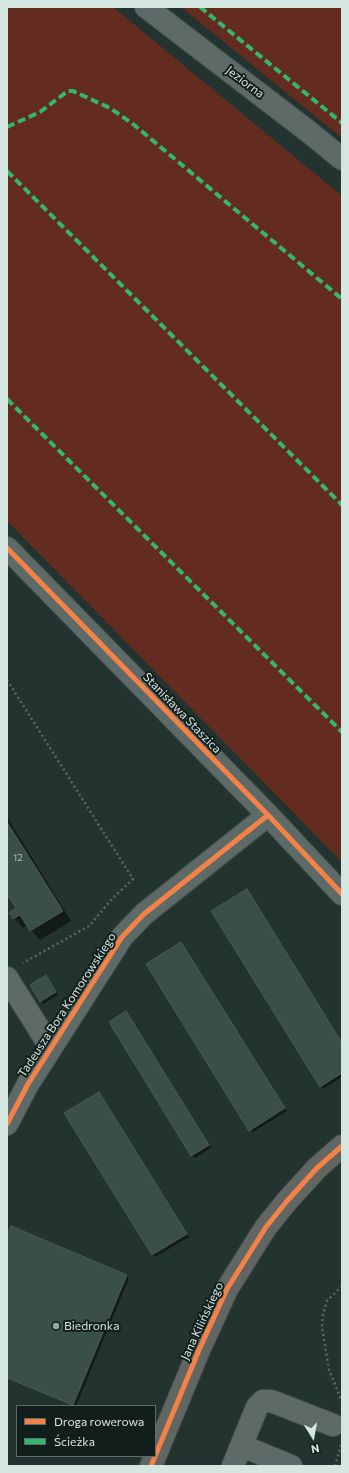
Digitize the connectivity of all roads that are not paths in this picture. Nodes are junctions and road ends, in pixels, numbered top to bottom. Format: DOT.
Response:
graph roads {
  1 [pos="146,7"];
  2 [pos="342,159"];
  3 [pos="7,548"];
  4 [pos="268,815"];
  5 [pos="342,894"];
  6 [pos="14,971"];
  7 [pos="51,1048"];
  8 [pos="7,1124"];
  9 [pos="342,1146"];
  10 [pos="337,1433"];
  11 [pos="242,1446"];
  12 [pos="156,1454"];
  13 [pos="234,1466"];
  14 [pos="291,1466"];
  1 -- 2 [label="street, Jeziorna"];
  3 -- 4 [label="street, Stanisława Staszica"];
  4 -- 5 [label="street, Stanisława Staszica"];
  4 -- 7 [label="street, Tadeusza Bora Komorowskiego"];
  6 -- 7 [label="street"];
  7 -- 8 [label="street, Tadeusza Bora Komorowskiego"];
  9 -- 12 [label="main road, Jana Kilińskiego"];
  10 -- 11 [label="street"];
  11 -- 13 [label="street"];
  11 -- 14 [label="street"];
}
